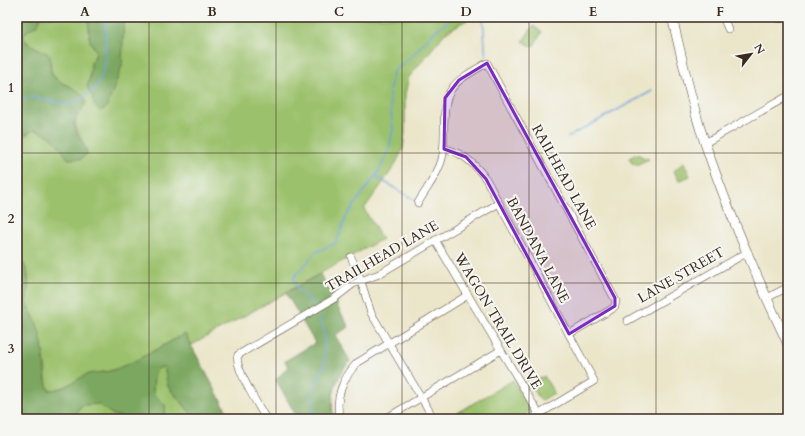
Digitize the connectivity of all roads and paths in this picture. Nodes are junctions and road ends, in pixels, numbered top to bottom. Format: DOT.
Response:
graph roads {
  1 [pos="672,17"];
  2 [pos="723,17"];
  3 [pos="728,29"];
  4 [pos="788,96"];
  5 [pos="705,143"];
  6 [pos="444,149"];
  7 [pos="418,202"];
  8 [pos="499,203"];
  9 [pos="435,240"];
  10 [pos="748,252"];
  11 [pos="351,257"];
  12 [pos="361,280"];
  13 [pos="788,287"];
  14 [pos="468,295"];
  15 [pos="768,298"];
  16 [pos="627,321"];
  17 [pos="568,334"];
  18 [pos="388,343"];
  19 [pos="788,344"];
  20 [pos="501,350"];
  21 [pos="421,398"];
  22 [pos="539,414"];
  23 [pos="266,419"];
  24 [pos="340,419"];
  25 [pos="385,419"];
  26 [pos="434,419"];
  27 [pos="531,419"];
  1 -- 5 [label="main road"];
  2 -- 3 [label="street"];
  4 -- 5 [label="street"];
  5 -- 10 [label="main road"];
  6 -- 7 [label="street"];
  6 -- 8 [label="street, BANDANA LANE"];
  6 -- 17 [label="street, RAILHEAD LANE"];
  8 -- 9 [label="street, TRAILHEAD LANE"];
  8 -- 17 [label="street, BANDANA LANE"];
  9 -- 12 [label="street, TRAILHEAD LANE"];
  9 -- 14 [label="street, WAGON TRAIL DRIVE"];
  10 -- 15 [label="main road"];
  10 -- 16 [label="street, LANE STREET"];
  11 -- 12 [label="street"];
  12 -- 18 [label="street"];
  12 -- 23 [label="street, TRAILHEAD LANE"];
  13 -- 15 [label="street"];
  14 -- 18 [label="street"];
  14 -- 20 [label="street, WAGON TRAIL DRIVE"];
  15 -- 19 [label="main road"];
  17 -- 22 [label="street, BANDANA LANE"];
  18 -- 21 [label="street"];
  18 -- 24 [label="street"];
  20 -- 21 [label="street"];
  20 -- 22 [label="street, WAGON TRAIL DRIVE"];
  21 -- 25 [label="street"];
  21 -- 26 [label="street"];
  22 -- 27 [label="street"];
}
